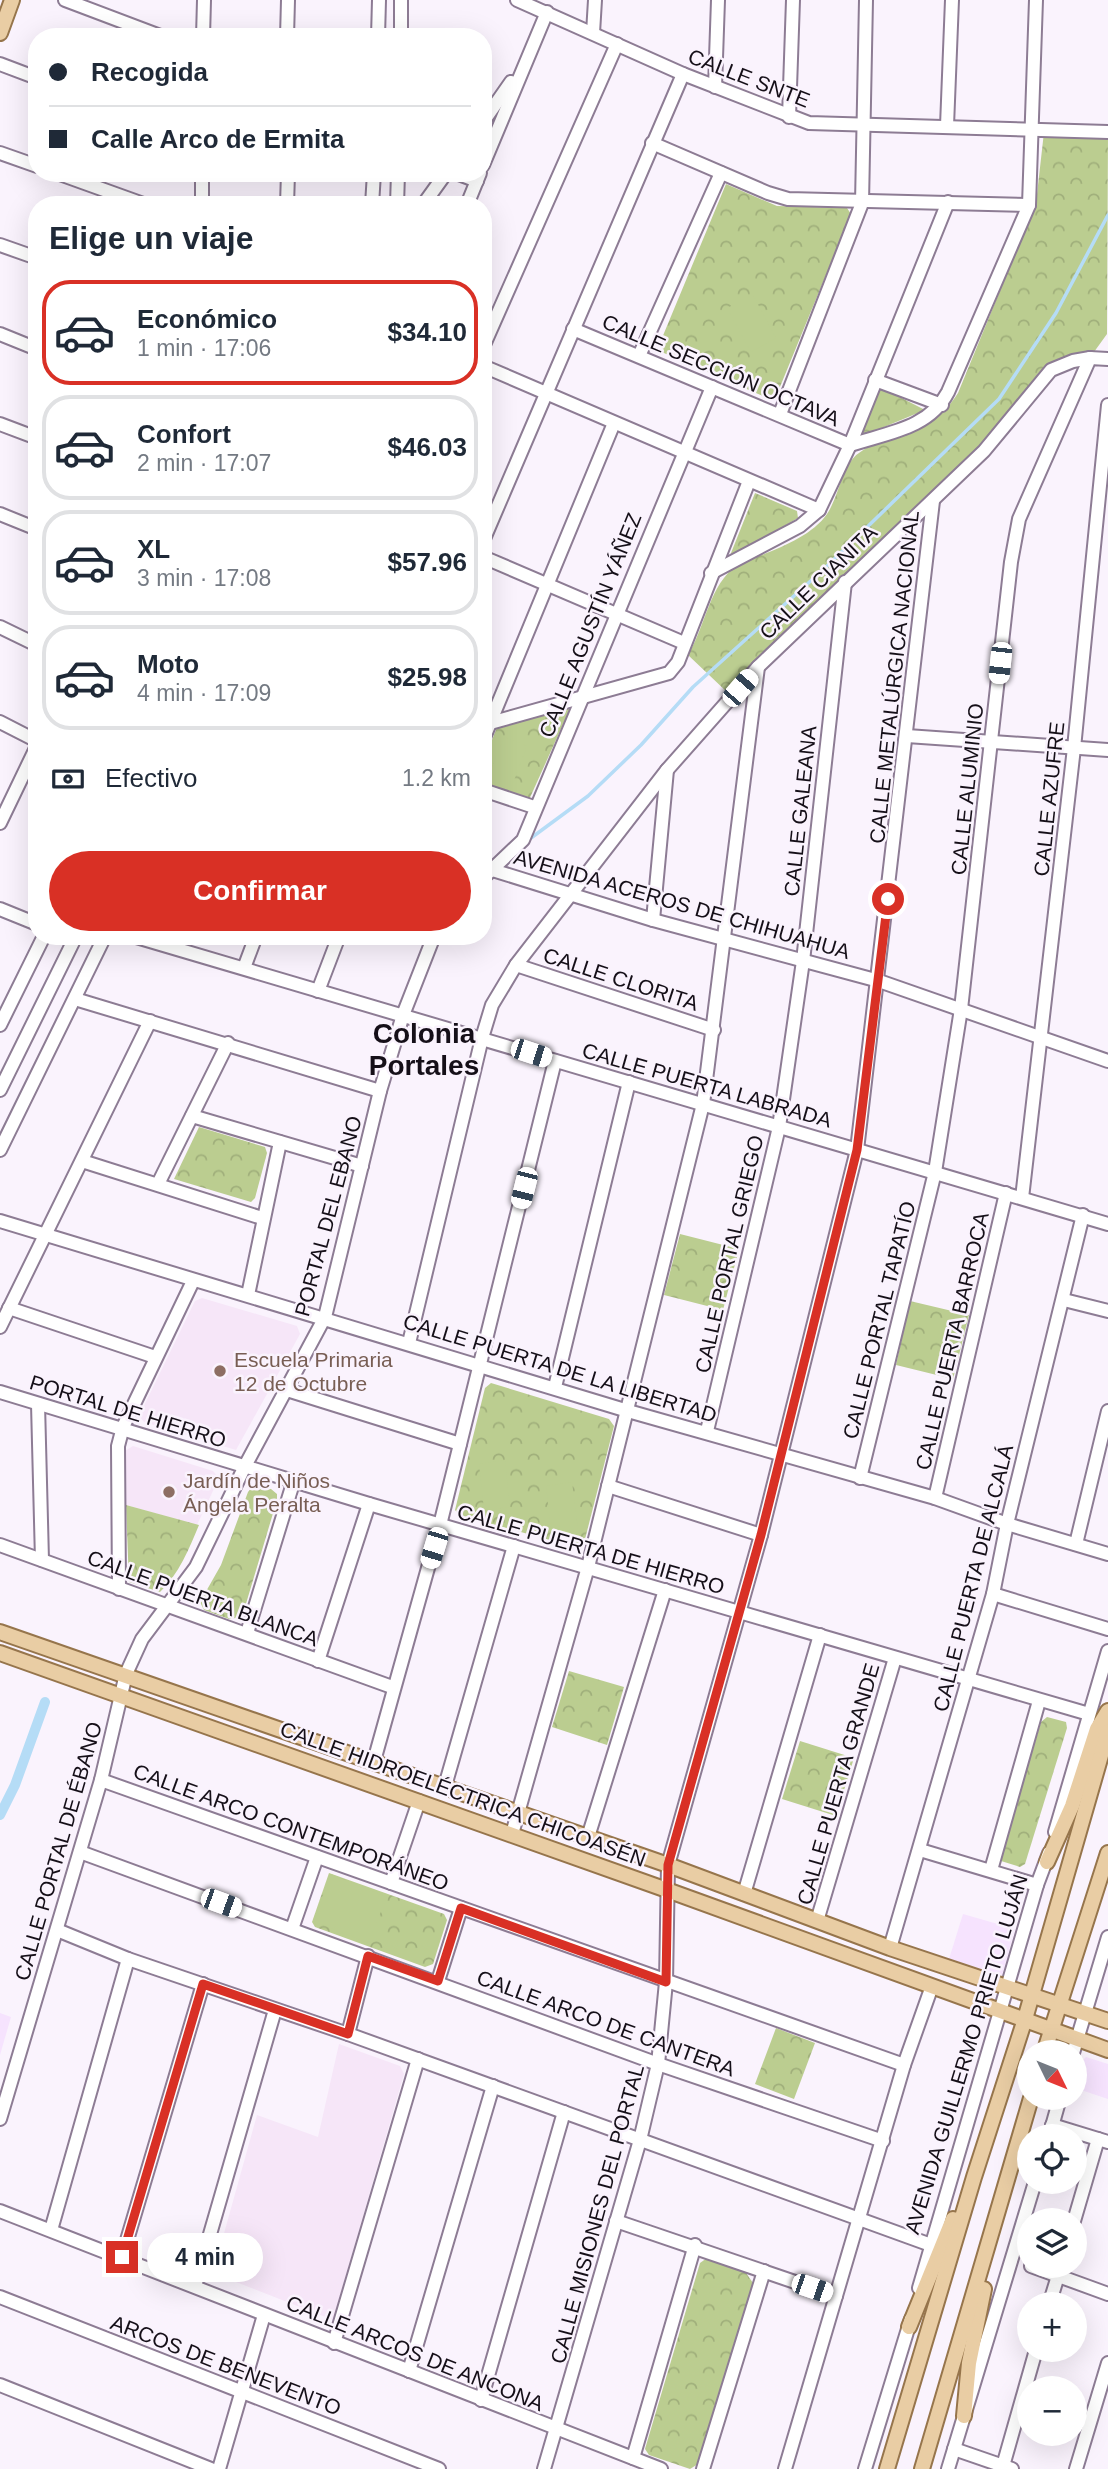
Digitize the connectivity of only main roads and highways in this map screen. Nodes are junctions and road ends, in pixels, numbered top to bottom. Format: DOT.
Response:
graph roads {
  1 [pos="12,0"];
  2 [pos="0,33"];
  3 [pos="0,1632"];
  4 [pos="0,1653"];
  5 [pos="1108,1711"];
  6 [pos="1108,1731"];
  7 [pos="1108,1853"];
  8 [pos="1047,1862"];
  9 [pos="1108,1881"];
  10 [pos="1092,1908"];
  11 [pos="1032,1996"];
  12 [pos="1060,2005"];
  13 [pos="1025,2020"];
  14 [pos="1108,2021"];
  15 [pos="1051,2029"];
  16 [pos="1048,2040"];
  17 [pos="1067,2040"];
  18 [pos="1087,2047"];
  19 [pos="1108,2050"];
  20 [pos="1028,2110"];
  21 [pos="974,2177"];
  22 [pos="992,2237"];
  23 [pos="909,2327"];
  24 [pos="964,2416"];
  25 [pos="887,2469"];
  26 [pos="922,2469"];
  1 -- 2 [label="main road"];
  3 -- 11 [label="main road, CALLE HIDROELÉCTRICA CHICOASÉN"];
  4 -- 13 [label="main road, CALLE HIDROELÉCTRICA CHICOASÉN"];
  5 -- 8 [label="main road"];
  6 -- 11 [label="main road, AVENIDA GUILLERMO PRIETO LUJÁN"];
  7 -- 10 [label="main road"];
  9 -- 10 [label="main road"];
  10 -- 12 [label="main road"];
  11 -- 12 [label="main road, CALLE HIDROELÉCTRICA CHICOASÉN"];
  11 -- 13 [label="main road, AVENIDA GUILLERMO PRIETO LUJÁN"];
  12 -- 14 [label="main road, CALLE HIDROELÉCTRICA CHICOASÉN"];
  12 -- 15 [label="main road"];
  13 -- 15 [label="main road, CALLE HIDROELÉCTRICA CHICOASÉN"];
  13 -- 21 [label="main road, AVENIDA GUILLERMO PRIETO LUJÁN"];
  15 -- 16 [label="main road"];
  15 -- 17 [label="main road, CALLE HIDROELÉCTRICA CHICOASÉN"];
  18 -- 19 [label="main road, CALLE HIDROELÉCTRICA CHICOASÉN"];
  20 -- 22 [label="main road"];
  21 -- 23 [label="main road"];
  21 -- 25 [label="main road, AVENIDA GUILLERMO PRIETO LUJÁN"];
  22 -- 24 [label="main road"];
  22 -- 26 [label="main road"];
}
